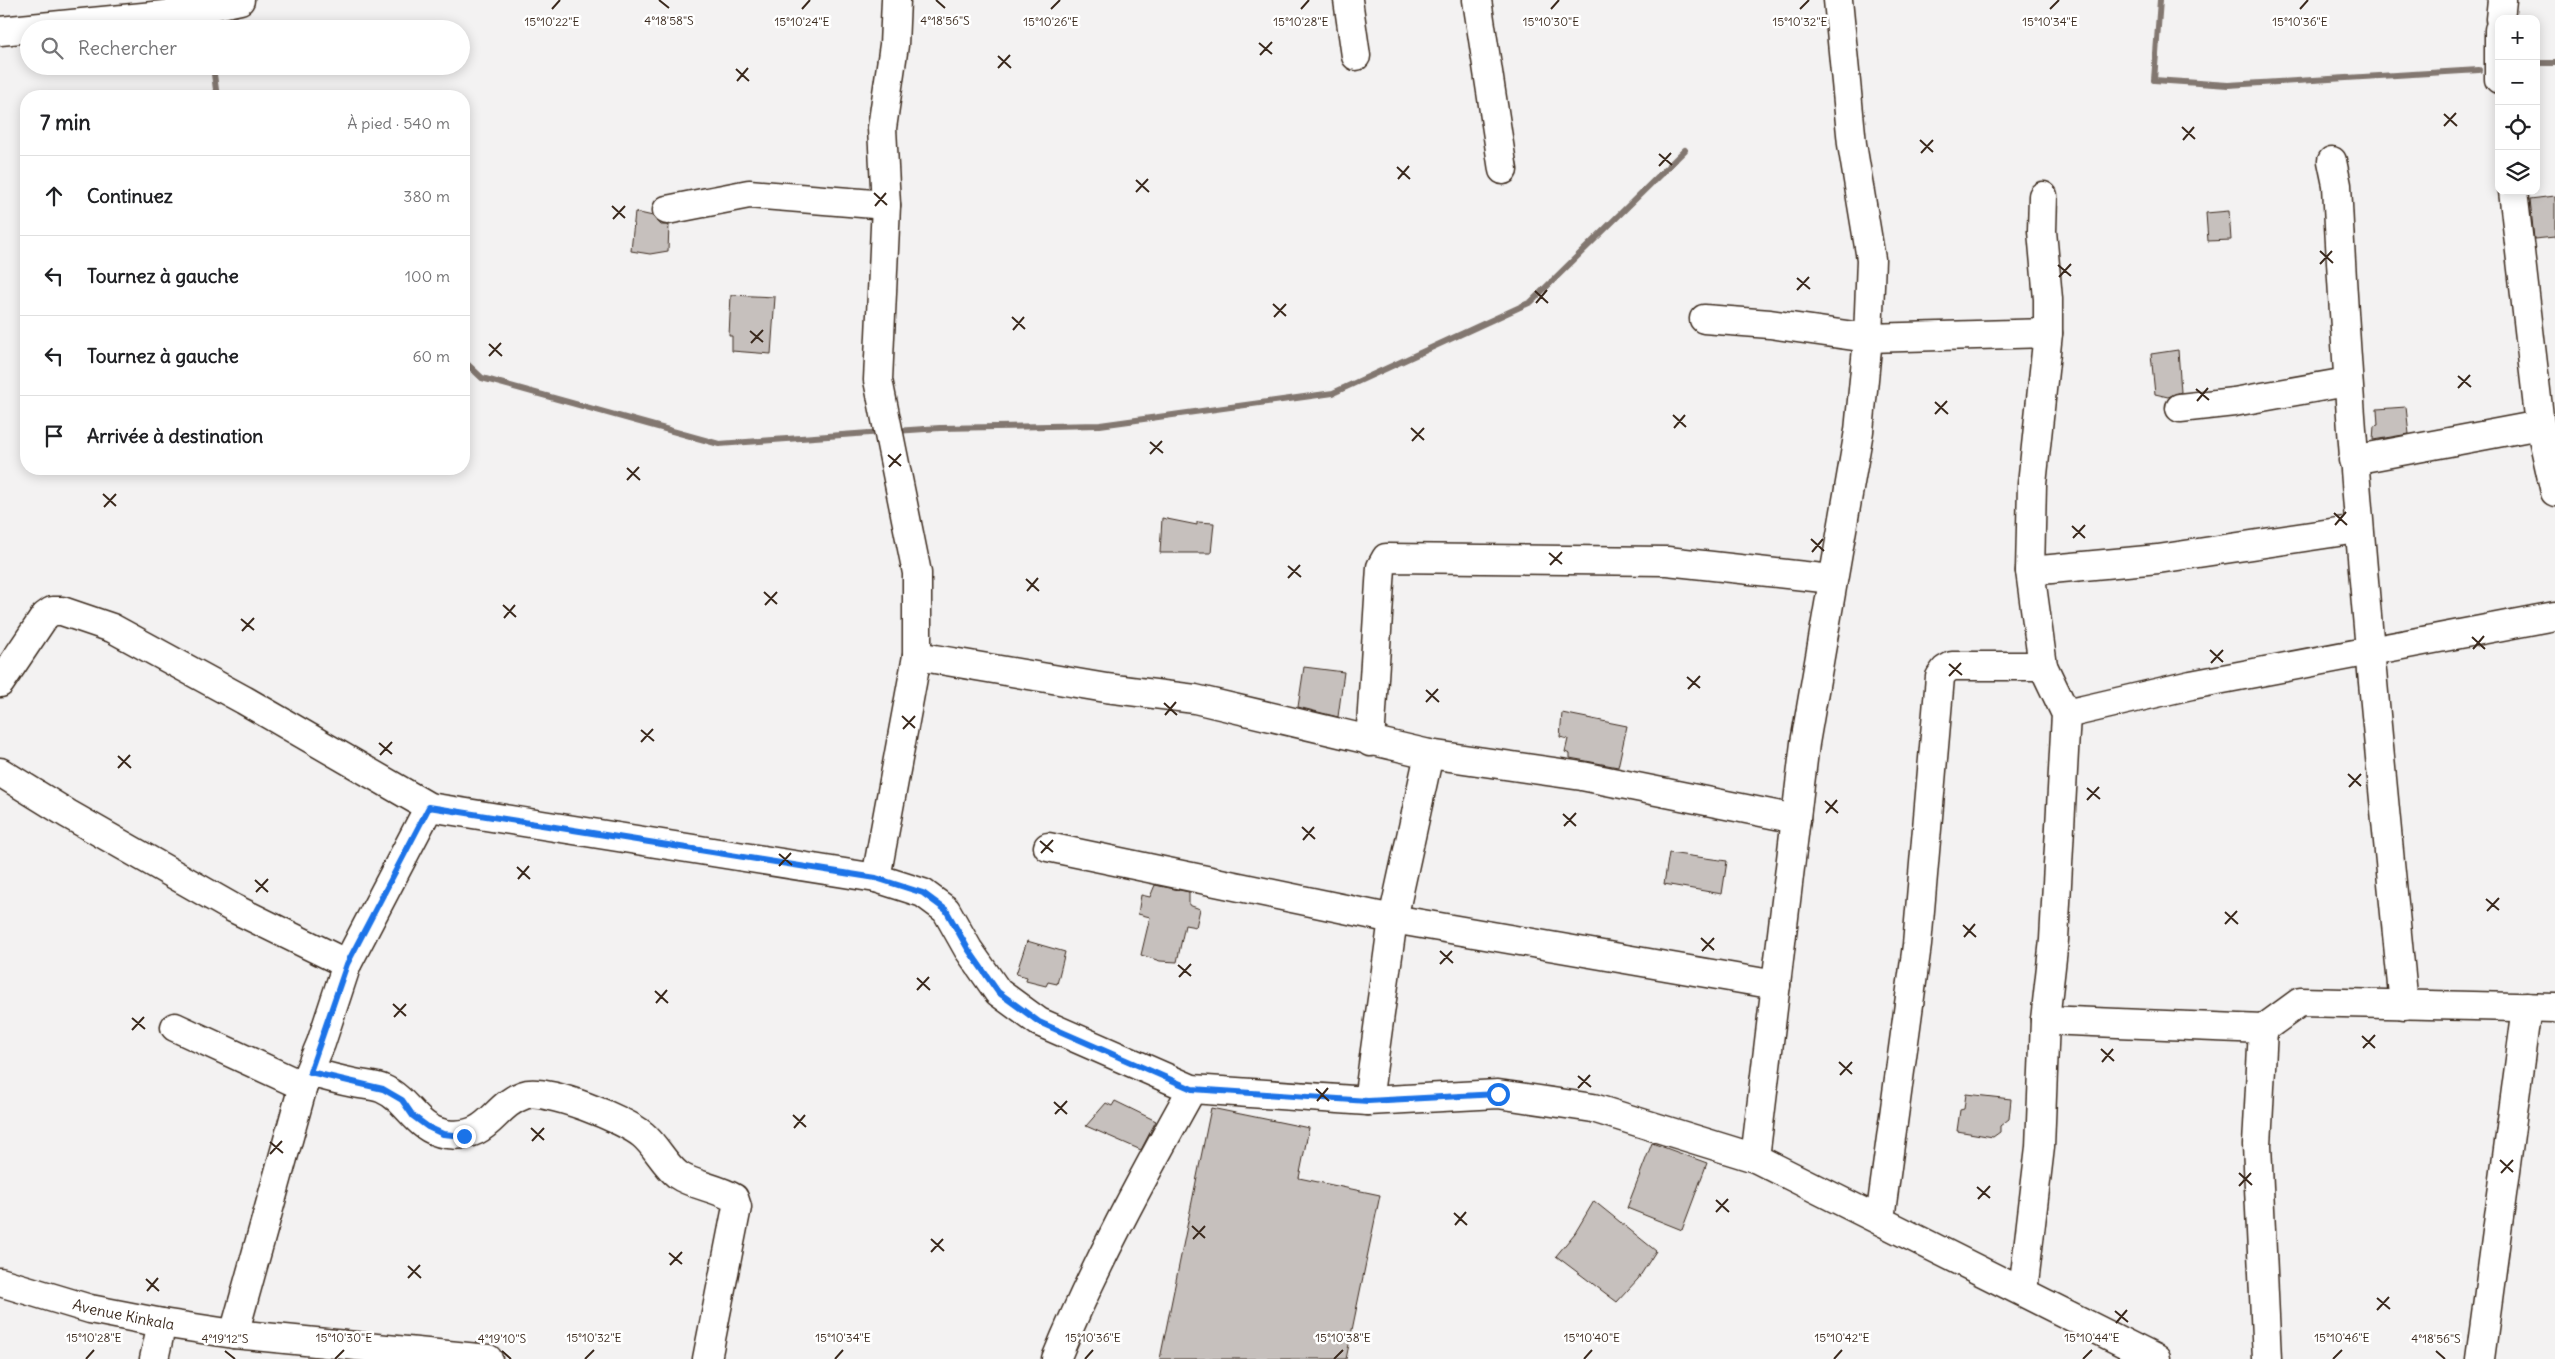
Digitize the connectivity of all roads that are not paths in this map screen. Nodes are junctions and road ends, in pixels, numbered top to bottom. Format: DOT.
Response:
graph roads {
  1 [pos="240,0"];
  2 [pos="896,0"];
  3 [pos="1348,0"];
  4 [pos="1477,0"];
  5 [pos="1838,0"];
  6 [pos="2502,0"];
  7 [pos="2500,15"];
  8 [pos="113,20"];
  9 [pos="20,29"];
  10 [pos="0,31"];
  11 [pos="1356,56"];
  12 [pos="2332,161"];
  13 [pos="1503,170"];
  14 [pos="2513,195"];
  15 [pos="2043,196"];
  16 [pos="886,205"];
  17 [pos="667,210"];
  18 [pos="1704,319"];
  19 [pos="2048,333"];
  20 [pos="1868,338"];
  21 [pos="2347,382"];
  22 [pos="2180,408"];
  23 [pos="2540,425"];
  24 [pos="2353,460"];
  25 [pos="2555,492"];
  26 [pos="2358,529"];
  27 [pos="2030,571"];
  28 [pos="1832,580"];
  29 [pos="2555,616"];
  30 [pos="2369,651"];
  31 [pos="917,656"];
  32 [pos="2043,666"];
  33 [pos="0,683"];
  34 [pos="2066,714"];
  35 [pos="1370,742"];
  36 [pos="1429,754"];
  37 [pos="0,772"];
  38 [pos="429,807"];
  39 [pos="1796,820"];
  40 [pos="1048,847"];
  41 [pos="876,878"];
  42 [pos="1393,919"];
  43 [pos="347,964"];
  44 [pos="1776,985"];
  45 [pos="2404,1005"];
  46 [pos="2527,1008"];
  47 [pos="2555,1008"];
  48 [pos="2045,1020"];
  49 [pos="175,1027"];
  50 [pos="2262,1029"];
  51 [pos="306,1079"];
  52 [pos="1192,1089"];
  53 [pos="1368,1101"];
  54 [pos="1755,1158"];
  55 [pos="1880,1219"];
  56 [pos="0,1282"];
  57 [pos="2023,1291"];
  58 [pos="162,1323"];
  59 [pos="234,1334"];
  60 [pos="154,1359"];
  61 [pos="488,1359"];
  62 [pos="707,1359"];
  63 [pos="1056,1359"];
  64 [pos="2156,1359"];
  65 [pos="2267,1359"];
  66 [pos="2480,1359"];
  1 -- 8 [label="street"];
  2 -- 16 [label="street"];
  3 -- 11 [label="street"];
  4 -- 13 [label="street"];
  5 -- 20 [label="street"];
  6 -- 7 [label="street"];
  9 -- 10 [label="street"];
  12 -- 21 [label="street"];
  14 -- 23 [label="street"];
  15 -- 19 [label="street"];
  16 -- 17 [label="street"];
  16 -- 31 [label="street"];
  18 -- 20 [label="street"];
  19 -- 20 [label="street"];
  19 -- 27 [label="street"];
  20 -- 28 [label="street"];
  21 -- 22 [label="street"];
  21 -- 24 [label="street"];
  23 -- 24 [label="street"];
  23 -- 25 [label="street"];
  24 -- 26 [label="street"];
  26 -- 27 [label="street"];
  26 -- 30 [label="street"];
  27 -- 32 [label="street"];
  28 -- 35 [label="street"];
  28 -- 39 [label="street"];
  29 -- 30 [label="street"];
  30 -- 34 [label="street"];
  30 -- 45 [label="street"];
  31 -- 35 [label="street"];
  31 -- 41 [label="street"];
  32 -- 34 [label="street"];
  32 -- 55 [label="street"];
  33 -- 38 [label="street"];
  34 -- 48 [label="street"];
  35 -- 36 [label="street"];
  36 -- 39 [label="street"];
  36 -- 42 [label="street"];
  37 -- 43 [label="street"];
  38 -- 41 [label="street"];
  38 -- 43 [label="street"];
  39 -- 44 [label="street"];
  40 -- 42 [label="street"];
  41 -- 52 [label="street"];
  42 -- 44 [label="street"];
  42 -- 53 [label="street"];
  43 -- 51 [label="street"];
  44 -- 54 [label="street"];
  45 -- 46 [label="street"];
  45 -- 50 [label="street"];
  46 -- 47 [label="street"];
  46 -- 66 [label="street"];
  48 -- 50 [label="street"];
  48 -- 57 [label="street"];
  49 -- 51 [label="street"];
  50 -- 65 [label="street"];
  51 -- 59 [label="street"];
  51 -- 62 [label="street"];
  52 -- 53 [label="street"];
  52 -- 63 [label="street"];
  53 -- 54 [label="street"];
  54 -- 55 [label="street"];
  55 -- 57 [label="street"];
  56 -- 58 [label="street, Avenue Kinkala"];
  57 -- 64 [label="street"];
  58 -- 59 [label="street, Avenue Kinkala"];
  58 -- 60 [label="street"];
  59 -- 61 [label="street, Avenue Kinkala"];
}
